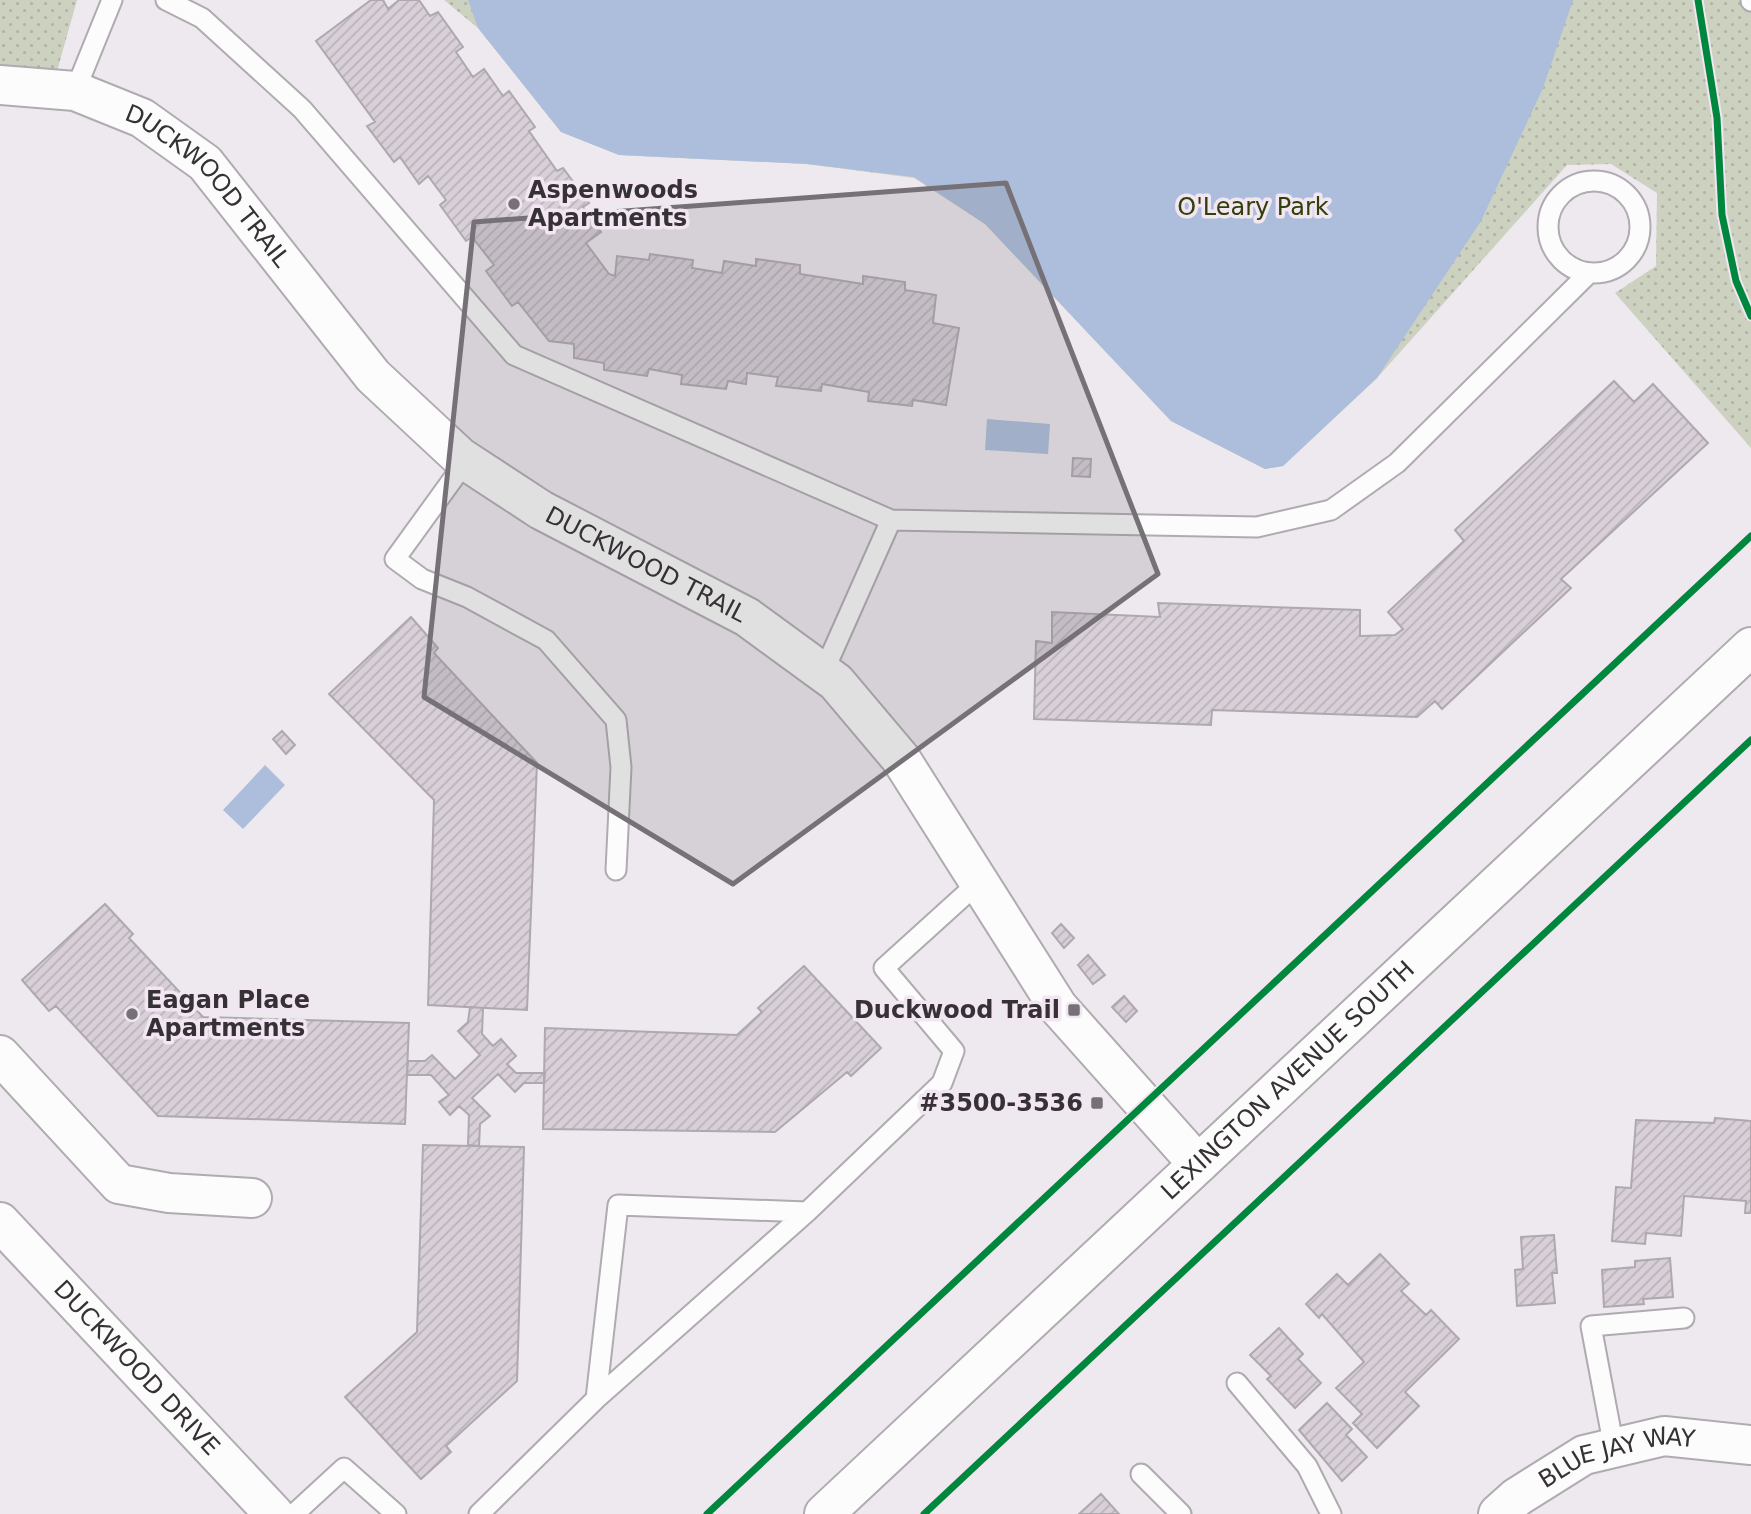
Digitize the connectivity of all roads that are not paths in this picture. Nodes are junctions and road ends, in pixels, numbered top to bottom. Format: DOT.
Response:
graph roads {
  1 [pos="112,0"];
  2 [pos="166,0"];
  3 [pos="0,85"];
  4 [pos="75,91"];
  5 [pos="1588,274"];
  6 [pos="466,461"];
  7 [pos="891,520"];
  8 [pos="1751,647"];
  9 [pos="823,673"];
  10 [pos="616,870"];
  11 [pos="979,882"];
  12 [pos="0,1055"];
  13 [pos="1198,1164"];
  14 [pos="252,1198"];
  15 [pos="807,1212"];
  16 [pos="0,1222"];
  17 [pos="1684,1318"];
  18 [pos="1237,1383"];
  19 [pos="596,1399"];
  20 [pos="1751,1445"];
  21 [pos="1614,1448"];
  22 [pos="1141,1474"];
  23 [pos="1510,1510"];
  24 [pos="274,1514"];
  25 [pos="294,1514"];
  26 [pos="396,1514"];
  27 [pos="479,1514"];
  28 [pos="824,1514"];
  29 [pos="1181,1514"];
  30 [pos="1331,1514"];
  1 -- 4 [label="lane"];
  2 -- 7 [label="lane"];
  3 -- 4 [label="street, DUCKWOOD TRAIL"];
  4 -- 6 [label="street, DUCKWOOD TRAIL"];
  5 -- 5 [label="lane"];
  5 -- 7 [label="lane"];
  6 -- 9 [label="street, DUCKWOOD TRAIL"];
  6 -- 10 [label="lane"];
  7 -- 9 [label="lane"];
  8 -- 13 [label="street, LEXINGTON AVENUE SOUTH"];
  9 -- 11 [label="street, DUCKWOOD TRAIL"];
  11 -- 13 [label="street, DUCKWOOD TRAIL"];
  11 -- 15 [label="lane"];
  12 -- 14 [label="street"];
  13 -- 28 [label="street, LEXINGTON AVENUE SOUTH"];
  15 -- 19 [label="lane"];
  15 -- 19 [label="lane"];
  16 -- 24 [label="street, DUCKWOOD DRIVE"];
  17 -- 21 [label="lane"];
  18 -- 30 [label="lane"];
  19 -- 27 [label="lane"];
  20 -- 21 [label="street, BLUE JAY WAY"];
  21 -- 23 [label="street, BLUE JAY WAY"];
  22 -- 29 [label="lane"];
  25 -- 26 [label="lane"];
}
